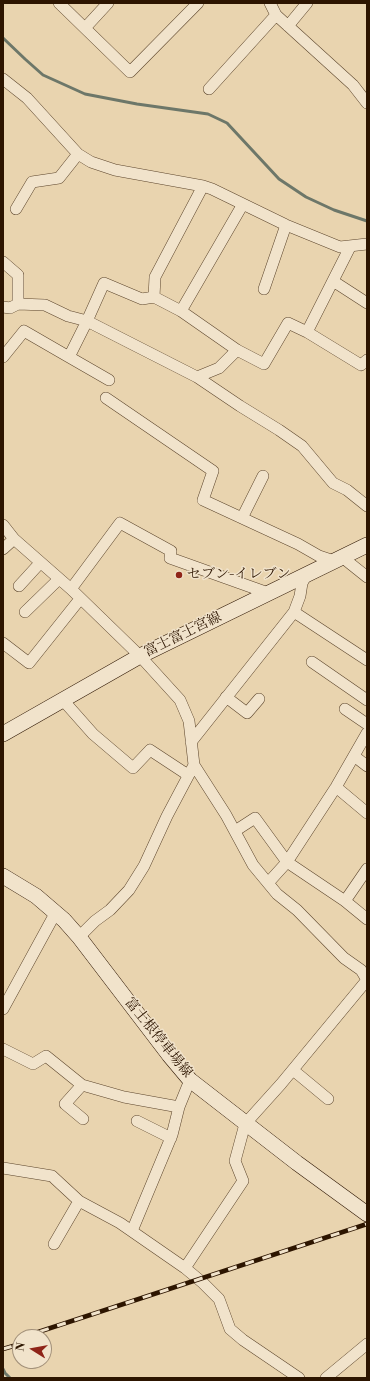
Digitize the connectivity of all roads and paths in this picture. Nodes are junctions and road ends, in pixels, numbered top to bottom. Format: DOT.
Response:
graph roads {
  1 [pos="59,3"];
  2 [pos="108,3"];
  3 [pos="198,3"];
  4 [pos="270,3"];
  5 [pos="307,3"];
  6 [pos="276,14"];
  7 [pos="288,26"];
  8 [pos="85,28"];
  9 [pos="3,79"];
  10 [pos="209,89"];
  11 [pos="367,103"];
  12 [pos="78,154"];
  13 [pos="203,186"];
  14 [pos="243,204"];
  15 [pos="16,209"];
  16 [pos="286,225"];
  17 [pos="367,244"];
  18 [pos="350,247"];
  19 [pos="3,262"];
  20 [pos="333,281"];
  21 [pos="264,289"];
  22 [pos="154,297"];
  23 [pos="367,303"];
  24 [pos="18,304"];
  25 [pos="3,307"];
  26 [pos="181,311"];
  27 [pos="87,321"];
  28 [pos="306,332"];
  29 [pos="237,350"];
  30 [pos="3,357"];
  31 [pos="69,357"];
  32 [pos="367,360"];
  33 [pos="197,377"];
  34 [pos="109,380"];
  35 [pos="106,398"];
  36 [pos="263,476"];
  37 [pos="367,506"];
  38 [pos="242,518"];
  39 [pos="3,525"];
  40 [pos="14,540"];
  41 [pos="367,545"];
  42 [pos="3,549"];
  43 [pos="338,559"];
  44 [pos="40,563"];
  45 [pos="307,574"];
  46 [pos="367,577"];
  47 [pos="59,579"];
  48 [pos="19,586"];
  49 [pos="71,589"];
  50 [pos="268,593"];
  51 [pos="80,599"];
  52 [pos="25,612"];
  53 [pos="294,612"];
  54 [pos="3,643"];
  55 [pos="140,656"];
  56 [pos="367,660"];
  57 [pos="312,662"];
  58 [pos="226,697"];
  59 [pos="260,699"];
  60 [pos="62,700"];
  61 [pos="367,700"];
  62 [pos="344,709"];
  63 [pos="367,724"];
  64 [pos="367,733"];
  65 [pos="3,734"];
  66 [pos="191,742"];
  67 [pos="354,756"];
  68 [pos="194,765"];
  69 [pos="367,766"];
  70 [pos="188,775"];
  71 [pos="336,787"];
  72 [pos="367,813"];
  73 [pos="235,831"];
  74 [pos="287,862"];
  75 [pos="367,869"];
  76 [pos="3,876"];
  77 [pos="268,883"];
  78 [pos="344,901"];
  79 [pos="56,912"];
  80 [pos="367,919"];
  81 [pos="79,937"];
  82 [pos="365,974"];
  83 [pos="3,1009"];
  84 [pos="3,1049"];
  85 [pos="293,1070"];
  86 [pos="190,1080"];
  87 [pos="82,1085"];
  88 [pos="328,1100"];
  89 [pos="179,1107"];
  90 [pos="83,1119"];
  91 [pos="137,1121"];
  92 [pos="245,1124"];
  93 [pos="171,1138"];
  94 [pos="3,1168"];
  95 [pos="79,1201"];
  96 [pos="367,1214"];
  97 [pos="132,1231"];
  98 [pos="54,1244"];
  99 [pos="185,1268"];
  100 [pos="367,1344"];
  101 [pos="299,1378"];
  102 [pos="326,1378"];
  1 -- 8 [label="street"];
  2 -- 8 [label="street"];
  3 -- 8 [label="street"];
  4 -- 6 [label="street"];
  5 -- 7 [label="street"];
  6 -- 7 [label="street"];
  6 -- 10 [label="street"];
  7 -- 11 [label="street"];
  9 -- 12 [label="street"];
  12 -- 13 [label="street"];
  12 -- 15 [label="street"];
  13 -- 14 [label="street"];
  13 -- 22 [label="street"];
  14 -- 16 [label="street"];
  14 -- 26 [label="street"];
  16 -- 18 [label="street"];
  16 -- 21 [label="street"];
  17 -- 18 [label="street"];
  18 -- 20 [label="street"];
  19 -- 24 [label="street"];
  20 -- 23 [label="street"];
  20 -- 28 [label="street"];
  22 -- 26 [label="street"];
  22 -- 27 [label="street"];
  24 -- 25 [label="street"];
  24 -- 27 [label="street"];
  26 -- 29 [label="street"];
  27 -- 31 [label="street"];
  27 -- 33 [label="street"];
  28 -- 29 [label="street"];
  28 -- 32 [label="street"];
  29 -- 33 [label="street"];
  30 -- 31 [label="street"];
  31 -- 34 [label="street"];
  33 -- 37 [label="street"];
  35 -- 38 [label="street"];
  36 -- 38 [label="street"];
  38 -- 43 [label="street"];
  39 -- 40 [label="street"];
  40 -- 42 [label="street"];
  40 -- 44 [label="street"];
  41 -- 43 [label="main road, 富士富士宮線"];
  43 -- 45 [label="main road, 富士富士宮線"];
  43 -- 46 [label="street"];
  44 -- 47 [label="street"];
  44 -- 48 [label="street"];
  45 -- 50 [label="main road, 富士富士宮線"];
  45 -- 53 [label="street"];
  47 -- 49 [label="street"];
  47 -- 52 [label="street"];
  49 -- 50 [label="street"];
  49 -- 51 [label="street"];
  50 -- 55 [label="main road, 富士富士宮線"];
  51 -- 54 [label="street"];
  51 -- 55 [label="street"];
  53 -- 56 [label="street"];
  53 -- 58 [label="street"];
  55 -- 60 [label="main road, 富士富士宮線"];
  55 -- 66 [label="street"];
  57 -- 61 [label="street"];
  58 -- 59 [label="street"];
  58 -- 66 [label="street"];
  60 -- 65 [label="main road, 富士富士宮線"];
  60 -- 70 [label="street"];
  62 -- 63 [label="street"];
  64 -- 67 [label="street"];
  66 -- 68 [label="street"];
  67 -- 69 [label="street"];
  67 -- 71 [label="street"];
  68 -- 70 [label="street"];
  68 -- 73 [label="street"];
  70 -- 81 [label="street"];
  71 -- 72 [label="street"];
  71 -- 74 [label="street"];
  73 -- 74 [label="street"];
  73 -- 77 [label="street"];
  74 -- 77 [label="street"];
  74 -- 78 [label="street"];
  75 -- 78 [label="street"];
  76 -- 79 [label="main road, 富士根停車場線"];
  77 -- 82 [label="street"];
  78 -- 80 [label="street"];
  79 -- 81 [label="main road, 富士根停車場線"];
  79 -- 83 [label="street"];
  81 -- 86 [label="main road, 富士根停車場線"];
  82 -- 85 [label="street"];
  84 -- 87 [label="street"];
  85 -- 88 [label="street"];
  85 -- 92 [label="street"];
  86 -- 89 [label="street"];
  86 -- 92 [label="main road, 富士根停車場線"];
  87 -- 89 [label="street"];
  87 -- 90 [label="street"];
  89 -- 93 [label="street"];
  91 -- 93 [label="street"];
  92 -- 96 [label="main road, 富士根停車場線"];
  92 -- 99 [label="street"];
  93 -- 97 [label="street"];
  94 -- 95 [label="street"];
  95 -- 97 [label="street"];
  95 -- 98 [label="street"];
  97 -- 99 [label="street"];
  99 -- 101 [label="street"];
  100 -- 102 [label="street"];
}
